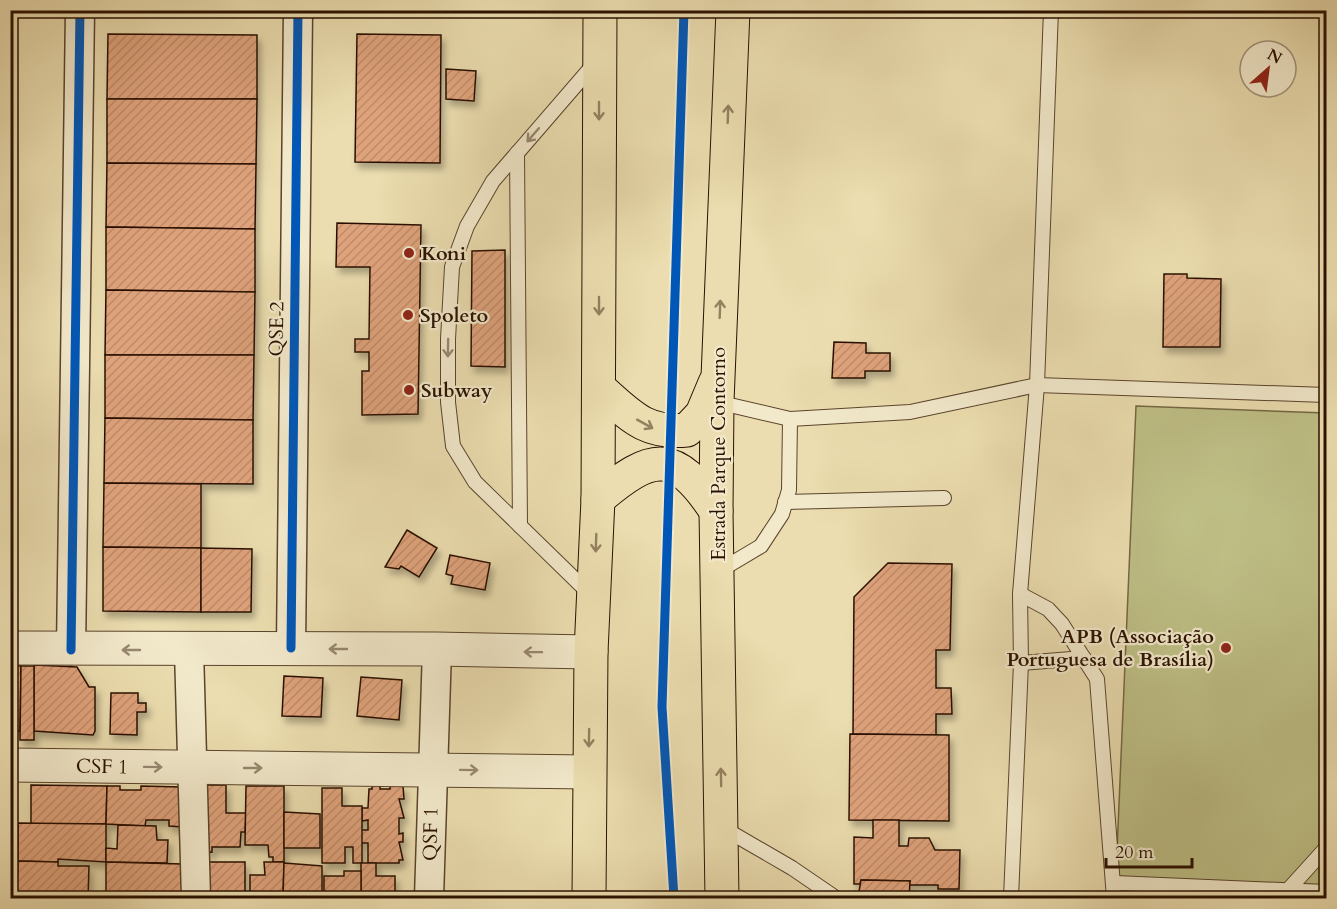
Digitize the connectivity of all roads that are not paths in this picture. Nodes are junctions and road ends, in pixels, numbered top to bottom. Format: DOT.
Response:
graph roads {
  1 [pos="80,10"];
  2 [pos="298,10"];
  3 [pos="600,10"];
  4 [pos="733,10"];
  5 [pos="1051,10"];
  6 [pos="599,59"];
  7 [pos="517,153"];
  8 [pos="1037,385"];
  9 [pos="599,388"];
  10 [pos="717,389"];
  11 [pos="1326,395"];
  12 [pos="790,419"];
  13 [pos="944,498"];
  14 [pos="598,499"];
  15 [pos="785,502"];
  16 [pos="716,511"];
  17 [pos="520,526"];
  18 [pos="717,572"];
  19 [pos="1020,594"];
  20 [pos="594,598"];
  21 [pos="10,648"];
  22 [pos="291,648"];
  23 [pos="437,649"];
  24 [pos="71,650"];
  25 [pos="189,650"];
  26 [pos="591,652"];
  27 [pos="1084,658"];
  28 [pos="1021,663"];
  29 [pos="10,765"];
  30 [pos="194,767"];
  31 [pos="431,769"];
  32 [pos="589,772"];
  33 [pos="722,827"];
  34 [pos="1326,848"];
  35 [pos="1115,883"];
  36 [pos="1288,890"];
  37 [pos="1326,892"];
  38 [pos="196,898"];
  39 [pos="429,898"];
  40 [pos="589,898"];
  41 [pos="723,898"];
  42 [pos="836,898"];
  43 [pos="1011,898"];
  44 [pos="1114,898"];
  1 -- 24 [label="street"];
  2 -- 22 [label="street, QSE 2"];
  3 -- 6 [label="highway"];
  10 -- 4 [label="highway, Estrada Parque Contorno, one-way"];
  5 -- 8 [label="lane"];
  6 -- 7 [label="lane, one-way"];
  6 -- 9 [label="highway, one-way"];
  7 -- 17 [label="lane"];
  7 -- 17 [label="lane, one-way"];
  8 -- 11 [label="lane"];
  8 -- 12 [label="lane"];
  8 -- 19 [label="lane"];
  9 -- 10 [label="highway, one-way"];
  9 -- 14 [label="highway"];
  10 -- 12 [label="lane"];
  10 -- 16 [label="highway, Estrada Parque Contorno"];
  12 -- 15 [label="lane"];
  13 -- 15 [label="lane"];
  14 -- 16 [label="highway"];
  14 -- 20 [label="highway, one-way"];
  15 -- 18 [label="lane"];
  16 -- 18 [label="highway, Estrada Parque Contorno"];
  17 -- 20 [label="lane"];
  33 -- 18 [label="highway, Estrada Parque Contorno, one-way"];
  19 -- 27 [label="lane"];
  19 -- 28 [label="lane"];
  20 -- 26 [label="highway"];
  21 -- 24 [label="street"];
  23 -- 22 [label="street, one-way"];
  22 -- 25 [label="street"];
  26 -- 23 [label="street, one-way"];
  23 -- 31 [label="street, QSF 1"];
  25 -- 24 [label="street, one-way"];
  25 -- 30 [label="street"];
  26 -- 32 [label="highway, one-way"];
  27 -- 28 [label="lane"];
  27 -- 35 [label="lane"];
  28 -- 43 [label="lane"];
  29 -- 30 [label="street, CSF 1, one-way"];
  30 -- 31 [label="street, CSF 1, one-way"];
  30 -- 38 [label="street"];
  31 -- 32 [label="street, CSF 1, one-way"];
  31 -- 39 [label="street, QSF 1"];
  32 -- 40 [label="highway"];
  33 -- 41 [label="highway, Estrada Parque Contorno"];
  33 -- 42 [label="lane"];
  34 -- 36 [label="lane"];
  35 -- 36 [label="lane"];
  35 -- 44 [label="lane"];
  36 -- 37 [label="lane"];
}
